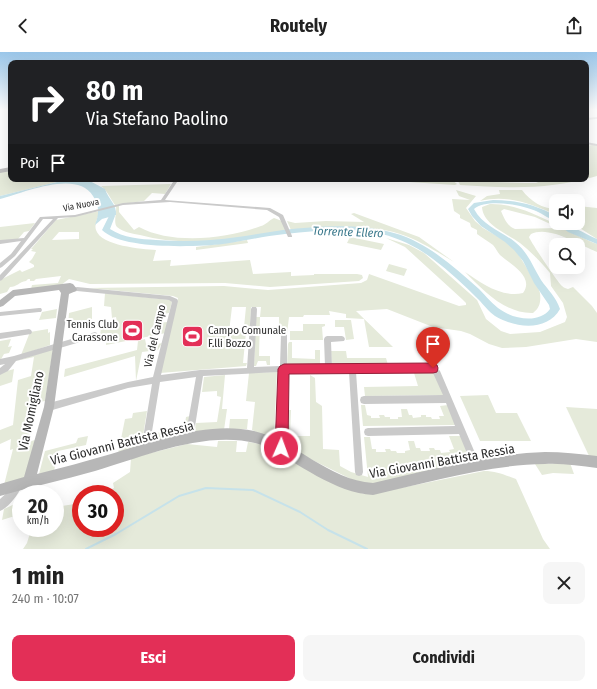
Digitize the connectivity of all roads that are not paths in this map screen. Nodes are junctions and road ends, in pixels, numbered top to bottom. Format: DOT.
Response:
graph roads {
  1 [pos="175,182"];
  2 [pos="162,202"];
  3 [pos="57,217"];
  4 [pos="290,236"];
  5 [pos="25,239"];
  6 [pos="0,242"];
  7 [pos="0,266"];
  8 [pos="0,279"];
  9 [pos="69,290"];
  10 [pos="0,304"];
  11 [pos="254,309"];
  12 [pos="38,310"];
  13 [pos="0,314"];
  14 [pos="29,332"];
  15 [pos="95,335"];
  16 [pos="284,335"];
  17 [pos="0,336"];
  18 [pos="342,339"];
  19 [pos="58,345"];
  20 [pos="14,359"];
  21 [pos="0,362"];
  22 [pos="329,368"];
  23 [pos="284,369"];
  24 [pos="352,369"];
  25 [pos="250,370"];
  26 [pos="0,372"];
  27 [pos="200,373"];
  28 [pos="156,380"];
  29 [pos="448,399"];
  30 [pos="364,400"];
  31 [pos="49,406"];
  32 [pos="461,430"];
  33 [pos="368,432"];
  34 [pos="189,439"];
  35 [pos="281,448"];
  36 [pos="146,450"];
  37 [pos="597,462"];
  38 [pos="477,467"];
  39 [pos="359,472"];
  40 [pos="24,483"];
  41 [pos="0,490"];
  42 [pos="0,506"];
  1 -- 2 [label="street"];
  2 -- 3 [label="street, Via Nuova"];
  2 -- 4 [label="street, Via Nuova"];
  3 -- 5 [label="street, Via Nuova"];
  3 -- 8 [label="street"];
  5 -- 6 [label="street"];
  5 -- 7 [label="street, Via Nuova"];
  9 -- 10 [label="street"];
  9 -- 19 [label="street, Via Momigliano"];
  9 -- 28 [label="street, Via del Campo"];
  11 -- 25 [label="street"];
  12 -- 13 [label="street"];
  14 -- 17 [label="street"];
  15 -- 19 [label="street"];
  16 -- 23 [label="street"];
  18 -- 22 [label="street"];
  19 -- 20 [label="street"];
  19 -- 31 [label="street, Via Momigliano"];
  20 -- 21 [label="street"];
  20 -- 26 [label="street"];
  22 -- 23 [label="street"];
  22 -- 24 [label="street"];
  23 -- 25 [label="street"];
  23 -- 35 [label="street"];
  24 -- 29 [label="street"];
  24 -- 39 [label="street"];
  25 -- 27 [label="street"];
  27 -- 28 [label="street"];
  27 -- 34 [label="street"];
  28 -- 31 [label="street"];
  28 -- 36 [label="street, Via del Campo"];
  29 -- 30 [label="street"];
  29 -- 32 [label="street"];
  31 -- 40 [label="street, Via Momigliano"];
  32 -- 33 [label="street"];
  32 -- 38 [label="street"];
  34 -- 35 [label="street, Via Giovanni Battista Ressia"];
  34 -- 36 [label="street, Via Giovanni Battista Ressia"];
  35 -- 38 [label="street, Via Giovanni Battista Ressia"];
  36 -- 40 [label="street, Via Giovanni Battista Ressia"];
  37 -- 38 [label="street, Via Giovanni Battista Ressia"];
  40 -- 41 [label="street, Via Giovanni Battista Ressia"];
  40 -- 42 [label="street"];
}
